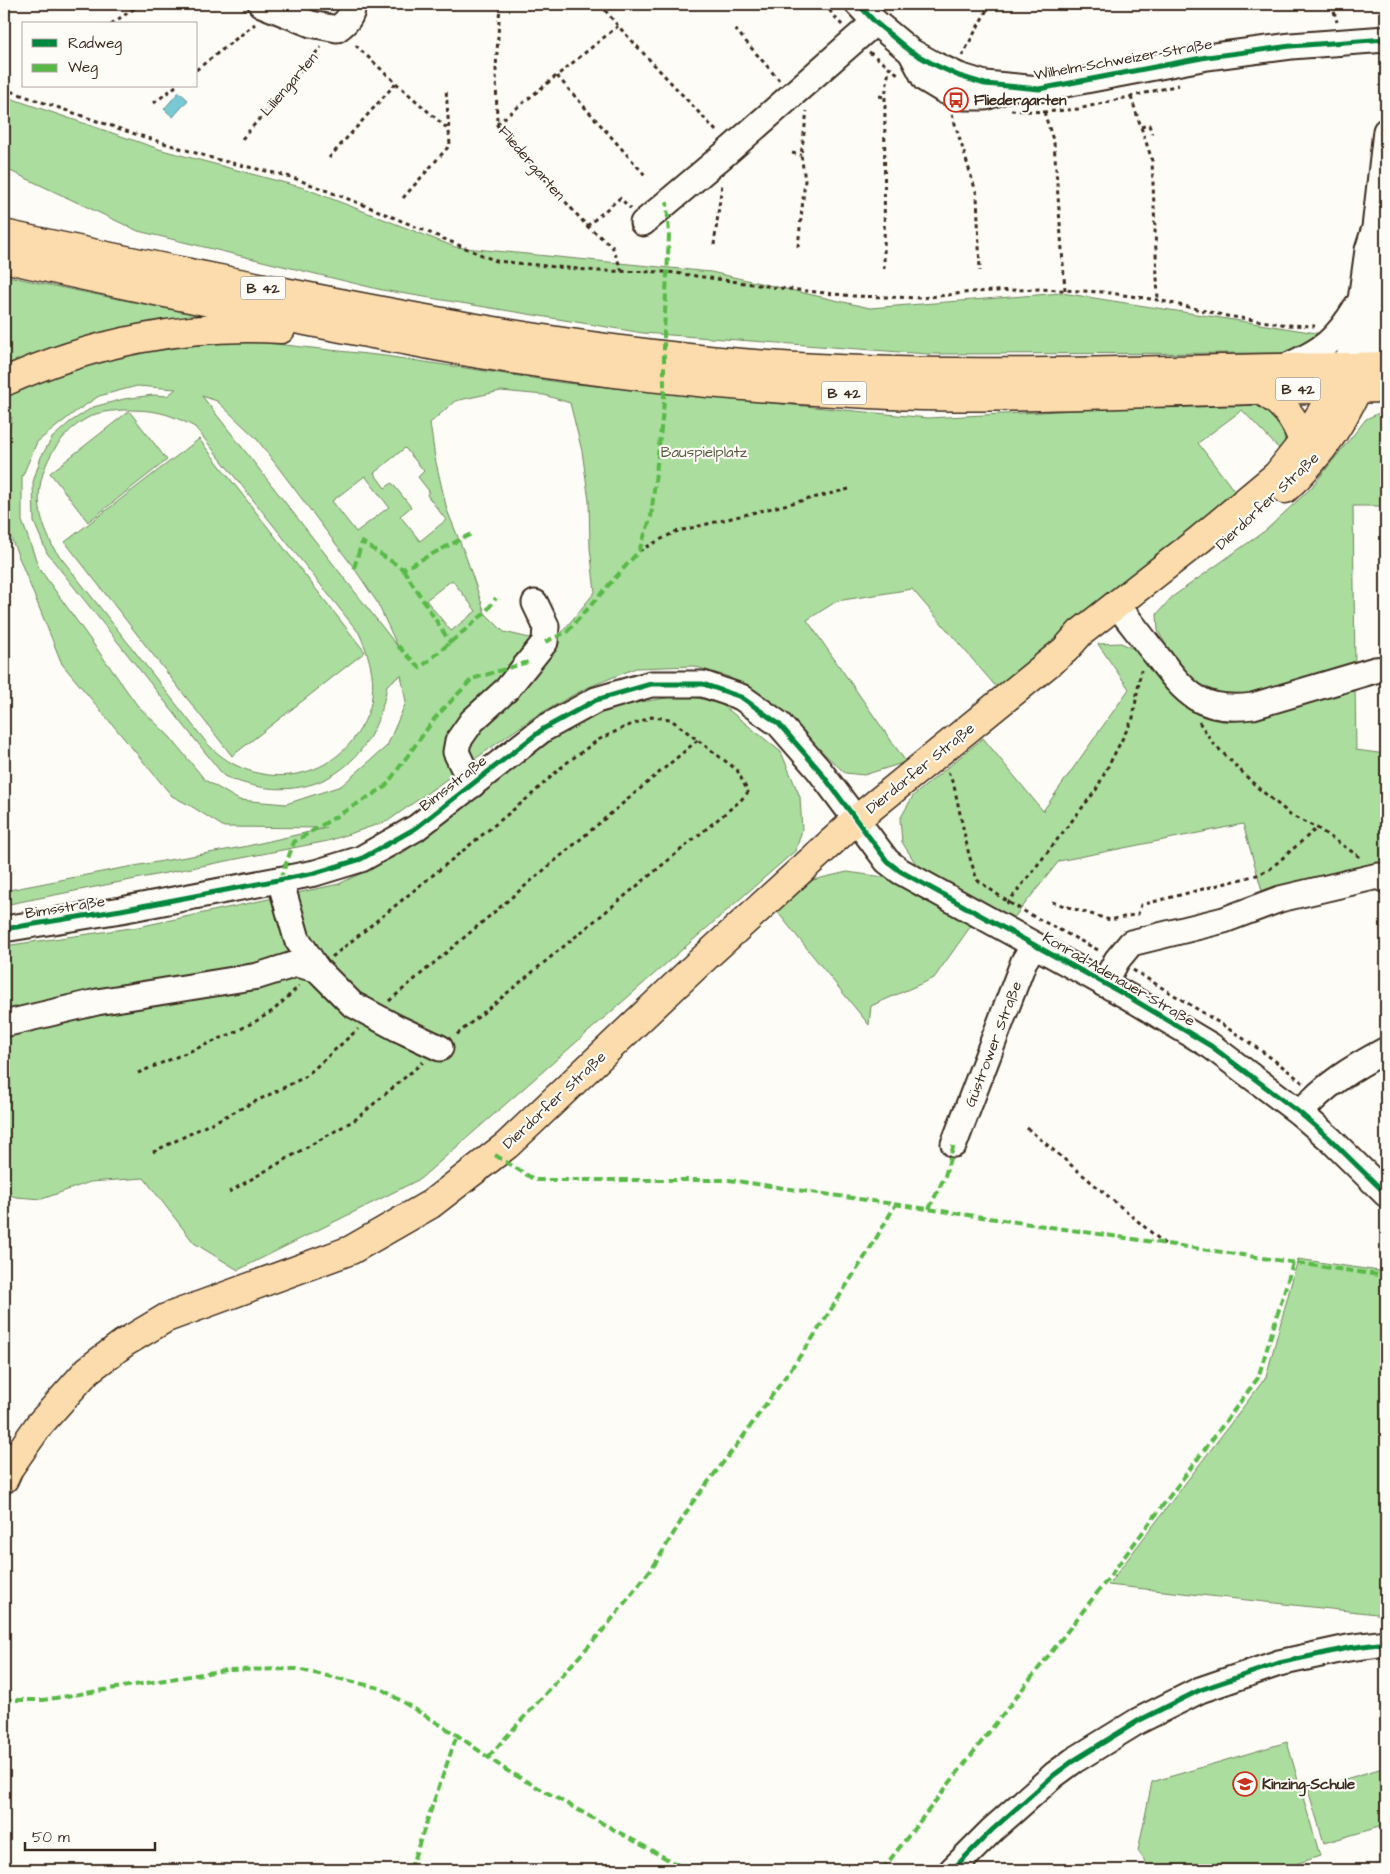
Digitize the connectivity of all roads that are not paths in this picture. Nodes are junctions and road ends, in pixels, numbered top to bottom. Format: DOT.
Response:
graph roads {
  1 [pos="353,4"];
  2 [pos="858,4"];
  3 [pos="267,7"];
  4 [pos="875,22"];
  5 [pos="1386,39"];
  6 [pos="1386,131"];
  7 [pos="4,215"];
  8 [pos="643,223"];
  9 [pos="4,234"];
  10 [pos="70,249"];
  11 [pos="4,258"];
  12 [pos="1376,313"];
  13 [pos="370,334"];
  14 [pos="642,364"];
  15 [pos="1283,368"];
  16 [pos="688,370"];
  17 [pos="1358,376"];
  18 [pos="4,382"];
  19 [pos="1386,388"];
  20 [pos="1260,390"];
  21 [pos="1303,442"];
  22 [pos="535,602"];
  23 [pos="1121,611"];
  24 [pos="1386,669"];
  25 [pos="472,784"];
  26 [pos="857,819"];
  27 [pos="280,880"];
  28 [pos="1386,880"];
  29 [pos="4,930"];
  30 [pos="1034,945"];
  31 [pos="318,969"];
  32 [pos="1104,984"];
  33 [pos="4,1024"];
  34 [pos="440,1048"];
  35 [pos="1386,1050"];
  36 [pos="1300,1113"];
  37 [pos="954,1144"];
  38 [pos="1386,1194"];
  39 [pos="4,1479"];
  40 [pos="1386,1643"];
  41 [pos="952,1870"];
  1 -- 3 [label="street"];
  2 -- 4 [label="street, Wilhelm-Schweizer-Straße"];
  4 -- 5 [label="street, Wilhelm-Schweizer-Straße"];
  4 -- 8 [label="street"];
  6 -- 12 [label="street, Dierdorfer Straße"];
  7 -- 10 [label="main road"];
  9 -- 10 [label="main road, B 42"];
  10 -- 14 [label="main road, B 42"];
  11 -- 13 [label="main road, B 42"];
  12 -- 15 [label="street"];
  12 -- 17 [label="street, Dierdorfer Straße"];
  13 -- 14 [label="main road, B 42"];
  13 -- 18 [label="main road"];
  14 -- 16 [label="main road, B 42"];
  15 -- 16 [label="main road, B 42"];
  15 -- 17 [label="main road, B 42"];
  16 -- 20 [label="main road, B 42"];
  17 -- 19 [label="main road, B 42"];
  17 -- 20 [label="main road, B 42"];
  17 -- 21 [label="main road, Dierdorfer Straße"];
  17 -- 23 [label="main road, Dierdorfer Straße"];
  20 -- 21 [label="main road"];
  21 -- 23 [label="main road, Dierdorfer Straße"];
  22 -- 25 [label="street"];
  23 -- 24 [label="street"];
  23 -- 26 [label="main road, Dierdorfer Straße"];
  25 -- 26 [label="street, Bimsstraße"];
  25 -- 27 [label="street, Bimsstraße"];
  26 -- 30 [label="street, Konrad-Adenauer-Straße"];
  26 -- 39 [label="main road, Dierdorfer Straße"];
  27 -- 29 [label="street, Bimsstraße"];
  27 -- 31 [label="street"];
  28 -- 32 [label="street"];
  30 -- 32 [label="street, Konrad-Adenauer-Straße"];
  30 -- 37 [label="street, Güstrower Straße"];
  31 -- 33 [label="street"];
  31 -- 34 [label="street"];
  32 -- 36 [label="street, Konrad-Adenauer-Straße"];
  35 -- 36 [label="street"];
  36 -- 38 [label="street, Konrad-Adenauer-Straße"];
  40 -- 41 [label="street"];
}
